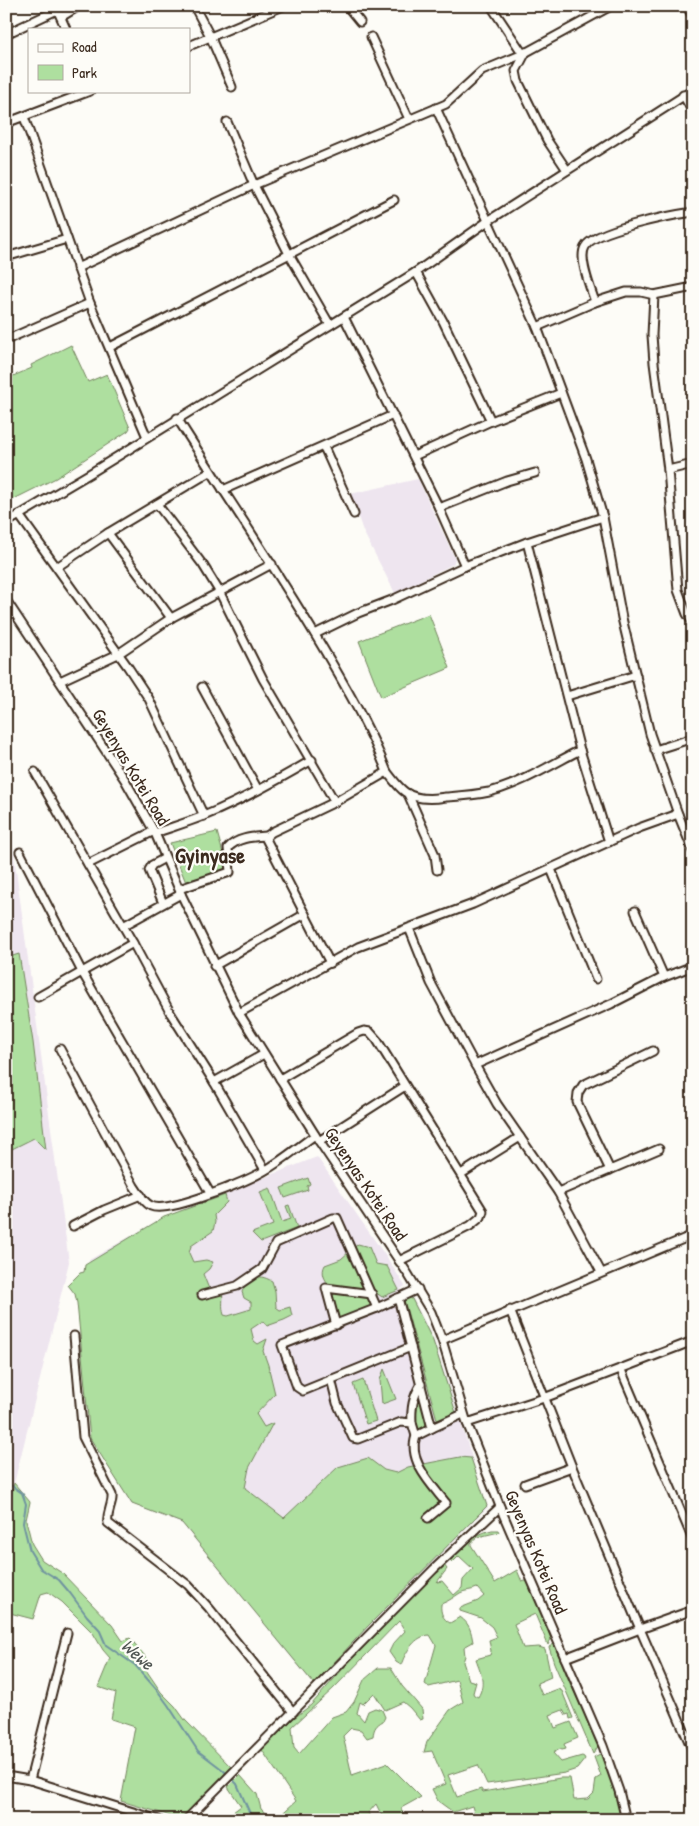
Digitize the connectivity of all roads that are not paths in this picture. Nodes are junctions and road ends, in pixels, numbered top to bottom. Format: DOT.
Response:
graph roads {
  1 [pos="79,6"];
  2 [pos="194,6"];
  3 [pos="283,6"];
  4 [pos="347,6"];
  5 [pos="491,6"];
  6 [pos="611,6"];
  7 [pos="687,6"];
  8 [pos="58,11"];
  9 [pos="693,17"];
  10 [pos="360,22"];
  11 [pos="66,28"];
  12 [pos="6,34"];
  13 [pos="210,36"];
  14 [pos="371,37"];
  15 [pos="190,46"];
  16 [pos="524,53"];
  17 [pos="232,87"];
  18 [pos="693,90"];
  19 [pos="87,92"];
  20 [pos="683,95"];
  21 [pos="436,108"];
  22 [pos="693,112"];
  23 [pos="24,117"];
  24 [pos="409,119"];
  25 [pos="227,122"];
  26 [pos="6,123"];
  27 [pos="567,170"];
  28 [pos="254,185"];
  29 [pos="394,200"];
  30 [pos="693,212"];
  31 [pos="488,221"];
  32 [pos="67,239"];
  33 [pos="7,254"];
  34 [pos="288,254"];
  35 [pos="77,268"];
  36 [pos="416,272"];
  37 [pos="693,287"];
  38 [pos="654,295"];
  39 [pos="595,302"];
  40 [pos="90,303"];
  41 [pos="344,317"];
  42 [pos="330,325"];
  43 [pos="537,328"];
  44 [pos="6,340"];
  45 [pos="110,347"];
  46 [pos="561,393"];
  47 [pos="393,415"];
  48 [pos="177,418"];
  49 [pos="491,422"];
  50 [pos="147,437"];
  51 [pos="324,447"];
  52 [pos="414,456"];
  53 [pos="693,464"];
  54 [pos="668,470"];
  55 [pos="210,472"];
  56 [pos="534,472"];
  57 [pos="223,490"];
  58 [pos="157,504"];
  59 [pos="439,508"];
  60 [pos="354,514"];
  61 [pos="19,515"];
  62 [pos="603,516"];
  63 [pos="6,523"];
  64 [pos="108,533"];
  65 [pos="527,542"];
  66 [pos="272,564"];
  67 [pos="465,566"];
  68 [pos="57,567"];
  69 [pos="219,591"];
  70 [pos="6,600"];
  71 [pos="171,618"];
  72 [pos="693,623"];
  73 [pos="315,634"];
  74 [pos="118,654"];
  75 [pos="636,675"];
  76 [pos="60,681"];
  77 [pos="202,687"];
  78 [pos="567,696"];
  79 [pos="693,738"];
  80 [pos="580,750"];
  81 [pos="655,750"];
  82 [pos="312,760"];
  83 [pos="35,772"];
  84 [pos="387,772"];
  85 [pos="258,790"];
  86 [pos="408,794"];
  87 [pos="335,802"];
  88 [pos="678,814"];
  89 [pos="204,816"];
  90 [pos="154,832"];
  91 [pos="267,836"];
  92 [pos="609,842"];
  93 [pos="20,852"];
  94 [pos="693,852"];
  95 [pos="166,858"];
  96 [pos="88,864"];
  97 [pos="551,869"];
  98 [pos="437,870"];
  99 [pos="180,891"];
  100 [pos="163,903"];
  101 [pos="635,912"];
  102 [pos="305,914"];
  103 [pos="123,926"];
  104 [pos="409,928"];
  105 [pos="133,943"];
  106 [pos="330,963"];
  107 [pos="214,966"];
  108 [pos="693,966"];
  109 [pos="82,972"];
  110 [pos="664,977"];
  111 [pos="596,979"];
  112 [pos="38,998"];
  113 [pos="239,1013"];
  114 [pos="60,1049"];
  115 [pos="653,1051"];
  116 [pos="264,1054"];
  117 [pos="475,1065"];
  118 [pos="280,1079"];
  119 [pos="214,1082"];
  120 [pos="405,1086"];
  121 [pos="520,1136"];
  122 [pos="317,1138"];
  123 [pos="659,1149"];
  124 [pos="265,1170"];
  125 [pos="610,1170"];
  126 [pos="461,1174"];
  127 [pos="558,1192"];
  128 [pos="210,1193"];
  129 [pos="141,1195"];
  130 [pos="73,1226"];
  131 [pos="693,1235"];
  132 [pos="399,1261"];
  133 [pos="601,1272"];
  134 [pos="418,1290"];
  135 [pos="372,1294"];
  136 [pos="202,1295"];
  137 [pos="398,1298"];
  138 [pos="377,1308"];
  139 [pos="510,1310"];
  140 [pos="336,1325"];
  141 [pos="74,1336"];
  142 [pos="442,1340"];
  143 [pos="693,1341"];
  144 [pos="411,1347"];
  145 [pos="620,1370"];
  146 [pos="331,1380"];
  147 [pos="421,1384"];
  148 [pos="544,1398"];
  149 [pos="463,1414"];
  150 [pos="412,1423"];
  151 [pos="467,1423"];
  152 [pos="432,1428"];
  153 [pos="416,1436"];
  154 [pos="572,1467"];
  155 [pos="525,1484"];
  156 [pos="500,1507"];
  157 [pos="428,1518"];
  158 [pos="693,1540"];
  159 [pos="693,1610"];
  160 [pos="640,1629"];
  161 [pos="67,1633"];
  162 [pos="565,1658"];
  163 [pos="293,1712"];
  164 [pos="693,1751"];
  165 [pos="6,1776"];
  166 [pos="30,1780"];
  167 [pos="159,1820"];
  168 [pos="186,1820"];
  169 [pos="626,1820"];
  1 -- 8 [label="street"];
  2 -- 13 [label="street"];
  3 -- 13 [label="street"];
  4 -- 10 [label="street"];
  5 -- 16 [label="street"];
  6 -- 16 [label="street"];
  7 -- 9 [label="street"];
  8 -- 11 [label="street"];
  8 -- 12 [label="street"];
  13 -- 15 [label="street"];
  13 -- 17 [label="street"];
  14 -- 24 [label="street"];
  16 -- 21 [label="street"];
  16 -- 27 [label="street"];
  18 -- 20 [label="street"];
  19 -- 23 [label="street"];
  20 -- 22 [label="street"];
  20 -- 27 [label="street"];
  21 -- 24 [label="street"];
  21 -- 31 [label="street"];
  23 -- 26 [label="street"];
  23 -- 32 [label="street"];
  24 -- 28 [label="street"];
  25 -- 28 [label="street"];
  27 -- 31 [label="street"];
  28 -- 34 [label="street"];
  28 -- 35 [label="street"];
  29 -- 34 [label="street"];
  30 -- 39 [label="street"];
  31 -- 36 [label="street"];
  31 -- 43 [label="street"];
  32 -- 33 [label="street"];
  32 -- 35 [label="street"];
  34 -- 42 [label="street"];
  34 -- 45 [label="street"];
  35 -- 40 [label="street"];
  36 -- 41 [label="street"];
  36 -- 49 [label="street"];
  37 -- 38 [label="street"];
  38 -- 39 [label="street"];
  38 -- 54 [label="street"];
  39 -- 43 [label="street"];
  40 -- 44 [label="street"];
  40 -- 45 [label="street"];
  41 -- 42 [label="street"];
  41 -- 47 [label="street"];
  42 -- 48 [label="street"];
  43 -- 46 [label="street"];
  45 -- 50 [label="street"];
  46 -- 49 [label="street"];
  46 -- 62 [label="street"];
  47 -- 51 [label="street"];
  47 -- 52 [label="street"];
  48 -- 50 [label="street"];
  48 -- 55 [label="street"];
  49 -- 52 [label="street"];
  50 -- 61 [label="street"];
  51 -- 57 [label="street"];
  51 -- 60 [label="street"];
  52 -- 59 [label="street"];
  53 -- 54 [label="street"];
  54 -- 72 [label="street"];
  55 -- 57 [label="street"];
  55 -- 58 [label="street"];
  56 -- 59 [label="street"];
  57 -- 66 [label="street"];
  58 -- 64 [label="street"];
  58 -- 69 [label="street"];
  59 -- 67 [label="street"];
  61 -- 63 [label="street"];
  61 -- 68 [label="street"];
  62 -- 65 [label="street"];
  62 -- 75 [label="street"];
  64 -- 68 [label="street"];
  64 -- 71 [label="street"];
  65 -- 67 [label="street"];
  65 -- 78 [label="street"];
  66 -- 69 [label="street"];
  66 -- 73 [label="street"];
  67 -- 73 [label="street"];
  68 -- 74 [label="street"];
  69 -- 71 [label="street"];
  69 -- 82 [label="street"];
  70 -- 76 [label="street, Geyenyas Kotei Road"];
  71 -- 74 [label="street"];
  73 -- 84 [label="street"];
  74 -- 76 [label="street"];
  74 -- 89 [label="street"];
  75 -- 78 [label="street"];
  75 -- 81 [label="street"];
  76 -- 90 [label="street, Geyenyas Kotei Road"];
  77 -- 85 [label="street"];
  78 -- 80 [label="street"];
  79 -- 81 [label="street"];
  80 -- 86 [label="street"];
  80 -- 92 [label="street"];
  81 -- 88 [label="street"];
  82 -- 85 [label="street"];
  82 -- 87 [label="street"];
  83 -- 96 [label="street"];
  84 -- 86 [label="street"];
  84 -- 87 [label="street"];
  85 -- 89 [label="street"];
  86 -- 98 [label="street"];
  87 -- 91 [label="street"];
  88 -- 92 [label="street"];
  88 -- 94 [label="street"];
  89 -- 90 [label="street"];
  90 -- 95 [label="street, Geyenyas Kotei Road"];
  90 -- 96 [label="street"];
  91 -- 99 [label="street"];
  91 -- 102 [label="street"];
  92 -- 97 [label="street"];
  93 -- 109 [label="street"];
  95 -- 99 [label="street, Geyenyas Kotei Road"];
  95 -- 100 [label="street"];
  96 -- 103 [label="street"];
  97 -- 104 [label="street"];
  97 -- 111 [label="street"];
  99 -- 100 [label="street"];
  99 -- 107 [label="street, Geyenyas Kotei Road"];
  100 -- 103 [label="street"];
  101 -- 110 [label="street"];
  102 -- 106 [label="street"];
  102 -- 107 [label="street"];
  103 -- 105 [label="street"];
  104 -- 106 [label="street"];
  104 -- 117 [label="street"];
  105 -- 109 [label="street"];
  105 -- 119 [label="street"];
  106 -- 113 [label="street"];
  107 -- 113 [label="street, Geyenyas Kotei Road"];
  108 -- 110 [label="street"];
  109 -- 112 [label="street"];
  109 -- 128 [label="street"];
  110 -- 117 [label="street"];
  113 -- 116 [label="street, Geyenyas Kotei Road"];
  114 -- 129 [label="street"];
  115 -- 125 [label="street"];
  116 -- 118 [label="street, Geyenyas Kotei Road"];
  116 -- 119 [label="street"];
  117 -- 121 [label="street"];
  118 -- 120 [label="street"];
  118 -- 122 [label="street, Geyenyas Kotei Road"];
  119 -- 124 [label="street"];
  120 -- 122 [label="street"];
  120 -- 126 [label="street"];
  121 -- 126 [label="street"];
  121 -- 127 [label="street"];
  122 -- 124 [label="street"];
  122 -- 132 [label="street, Geyenyas Kotei Road"];
  123 -- 125 [label="street"];
  124 -- 128 [label="street"];
  125 -- 127 [label="street"];
  126 -- 132 [label="street"];
  127 -- 133 [label="street"];
  128 -- 129 [label="street"];
  129 -- 130 [label="street"];
  131 -- 133 [label="street"];
  132 -- 134 [label="street, Geyenyas Kotei Road"];
  133 -- 139 [label="street"];
  134 -- 137 [label="street"];
  134 -- 142 [label="street, Geyenyas Kotei Road"];
  135 -- 136 [label="street"];
  135 -- 138 [label="street"];
  135 -- 140 [label="street"];
  137 -- 138 [label="street"];
  137 -- 144 [label="street"];
  138 -- 140 [label="street"];
  139 -- 142 [label="street"];
  139 -- 148 [label="street"];
  140 -- 146 [label="street"];
  141 -- 163 [label="street"];
  142 -- 149 [label="street, Geyenyas Kotei Road"];
  143 -- 145 [label="street"];
  144 -- 146 [label="street"];
  144 -- 147 [label="street"];
  145 -- 148 [label="street"];
  145 -- 158 [label="street"];
  146 -- 150 [label="street"];
  147 -- 150 [label="street"];
  147 -- 152 [label="street"];
  148 -- 151 [label="street"];
  148 -- 154 [label="street"];
  149 -- 151 [label="street, Geyenyas Kotei Road"];
  149 -- 152 [label="street"];
  150 -- 153 [label="street"];
  151 -- 156 [label="street, Geyenyas Kotei Road"];
  152 -- 153 [label="street"];
  153 -- 157 [label="street"];
  154 -- 155 [label="street"];
  154 -- 160 [label="street"];
  156 -- 162 [label="street, Geyenyas Kotei Road"];
  156 -- 163 [label="street"];
  159 -- 160 [label="street"];
  160 -- 162 [label="street"];
  160 -- 164 [label="street"];
  161 -- 166 [label="street"];
  162 -- 169 [label="street, Geyenyas Kotei Road"];
  163 -- 168 [label="street"];
  165 -- 166 [label="street"];
  166 -- 167 [label="street"];
}
